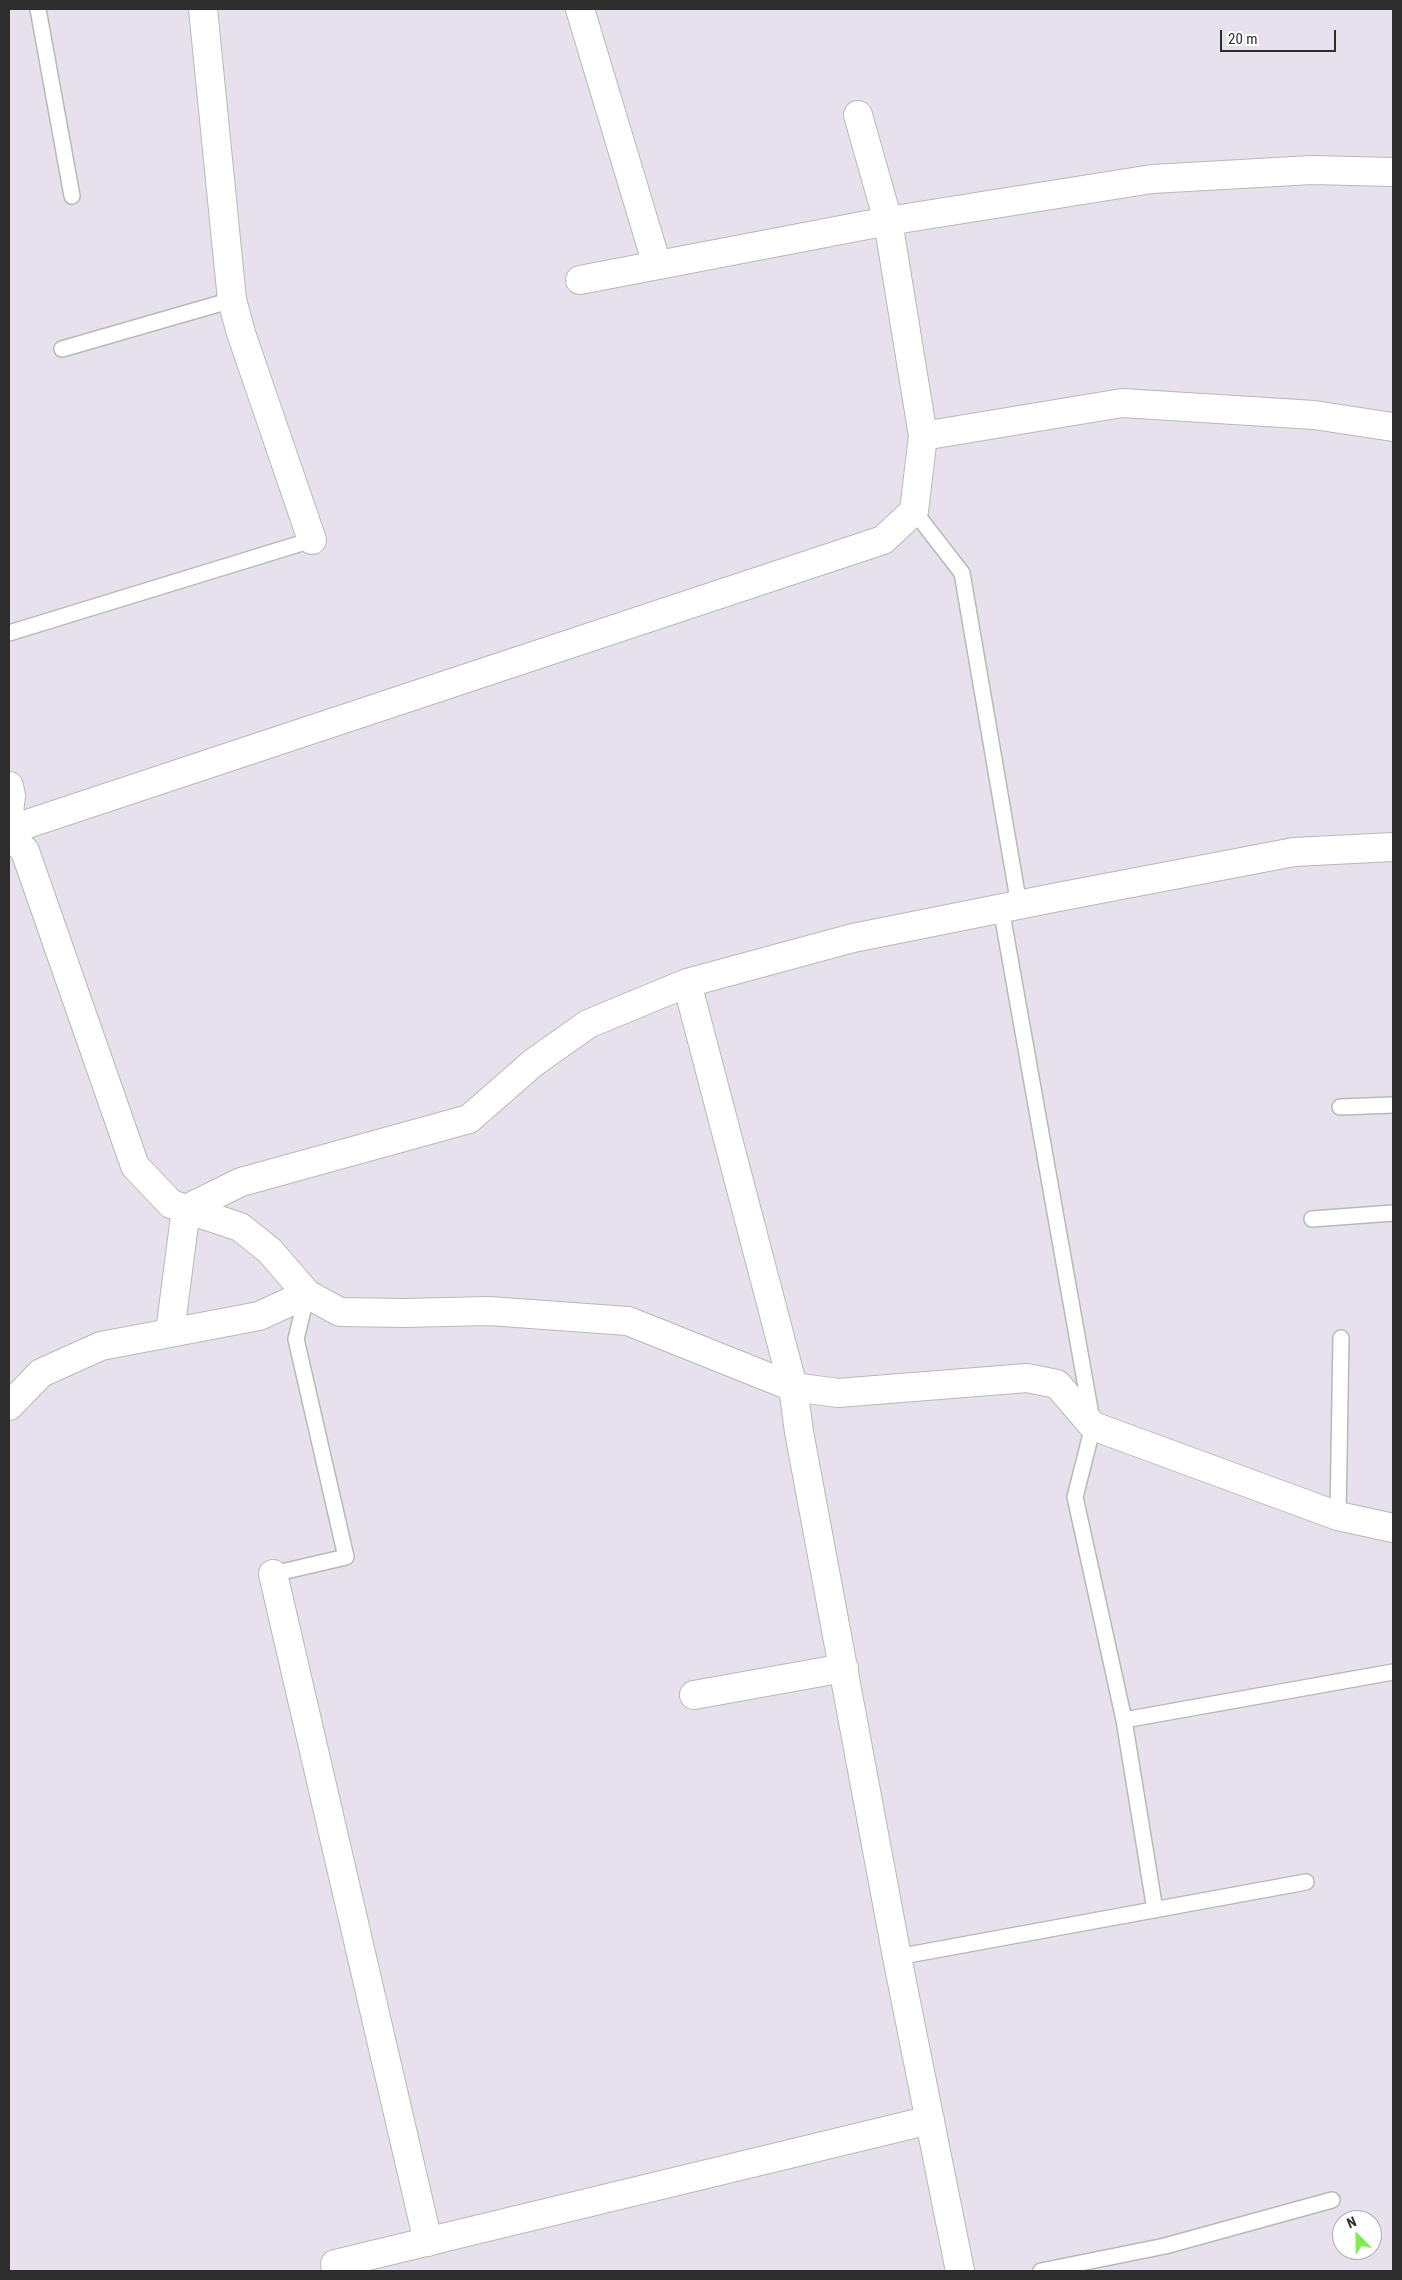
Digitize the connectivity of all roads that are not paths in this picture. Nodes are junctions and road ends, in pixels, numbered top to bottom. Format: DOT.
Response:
graph roads {
  1 [pos="38,9"];
  2 [pos="203,9"];
  3 [pos="580,9"];
  4 [pos="858,115"];
  5 [pos="1393,172"];
  6 [pos="72,196"];
  7 [pos="888,220"];
  8 [pos="657,265"];
  9 [pos="580,280"];
  10 [pos="232,300"];
  11 [pos="62,349"];
  12 [pos="1393,427"];
  13 [pos="923,436"];
  14 [pos="914,511"];
  15 [pos="312,540"];
  16 [pos="9,633"];
  17 [pos="9,786"];
  18 [pos="9,812"];
  19 [pos="9,830"];
  20 [pos="9,834"];
  21 [pos="1393,847"];
  22 [pos="1010,907"];
  23 [pos="687,983"];
  24 [pos="1393,1105"];
  25 [pos="1340,1106"];
  26 [pos="186,1209"];
  27 [pos="1393,1213"];
  28 [pos="1312,1219"];
  29 [pos="307,1294"];
  30 [pos="170,1332"];
  31 [pos="1341,1338"];
  32 [pos="793,1387"];
  33 [pos="9,1406"];
  34 [pos="1093,1426"];
  35 [pos="1338,1516"];
  36 [pos="1393,1528"];
  37 [pos="273,1574"];
  38 [pos="844,1668"];
  39 [pos="1393,1672"];
  40 [pos="694,1695"];
  41 [pos="1124,1720"];
  42 [pos="1306,1882"];
  43 [pos="1155,1910"];
  44 [pos="897,1957"];
  45 [pos="930,2120"];
  46 [pos="1332,2200"];
  47 [pos="428,2242"];
  48 [pos="336,2271"];
  49 [pos="960,2271"];
  50 [pos="1042,2271"];
  1 -- 6 [label="lane"];
  2 -- 10 [label="street"];
  3 -- 8 [label="street"];
  4 -- 7 [label="street"];
  5 -- 7 [label="street"];
  7 -- 8 [label="street"];
  7 -- 13 [label="street"];
  8 -- 9 [label="street"];
  10 -- 11 [label="lane"];
  10 -- 15 [label="street"];
  12 -- 13 [label="street"];
  13 -- 14 [label="street"];
  14 -- 19 [label="street"];
  14 -- 22 [label="lane"];
  15 -- 16 [label="lane"];
  17 -- 18 [label="street"];
  20 -- 26 [label="street"];
  21 -- 22 [label="street"];
  22 -- 23 [label="street"];
  22 -- 34 [label="lane"];
  23 -- 26 [label="street"];
  23 -- 32 [label="street"];
  24 -- 25 [label="lane"];
  26 -- 29 [label="street"];
  26 -- 30 [label="street"];
  27 -- 28 [label="lane"];
  29 -- 30 [label="street"];
  29 -- 32 [label="street"];
  29 -- 37 [label="lane"];
  30 -- 33 [label="street"];
  31 -- 35 [label="lane"];
  32 -- 34 [label="street"];
  32 -- 38 [label="street"];
  34 -- 35 [label="street"];
  34 -- 41 [label="lane"];
  35 -- 36 [label="street"];
  37 -- 47 [label="street"];
  38 -- 40 [label="street"];
  38 -- 44 [label="street"];
  39 -- 41 [label="lane"];
  41 -- 43 [label="lane"];
  42 -- 43 [label="lane"];
  43 -- 44 [label="lane"];
  44 -- 45 [label="street"];
  45 -- 47 [label="street"];
  45 -- 49 [label="street"];
  46 -- 50 [label="lane"];
  47 -- 48 [label="street"];
}
